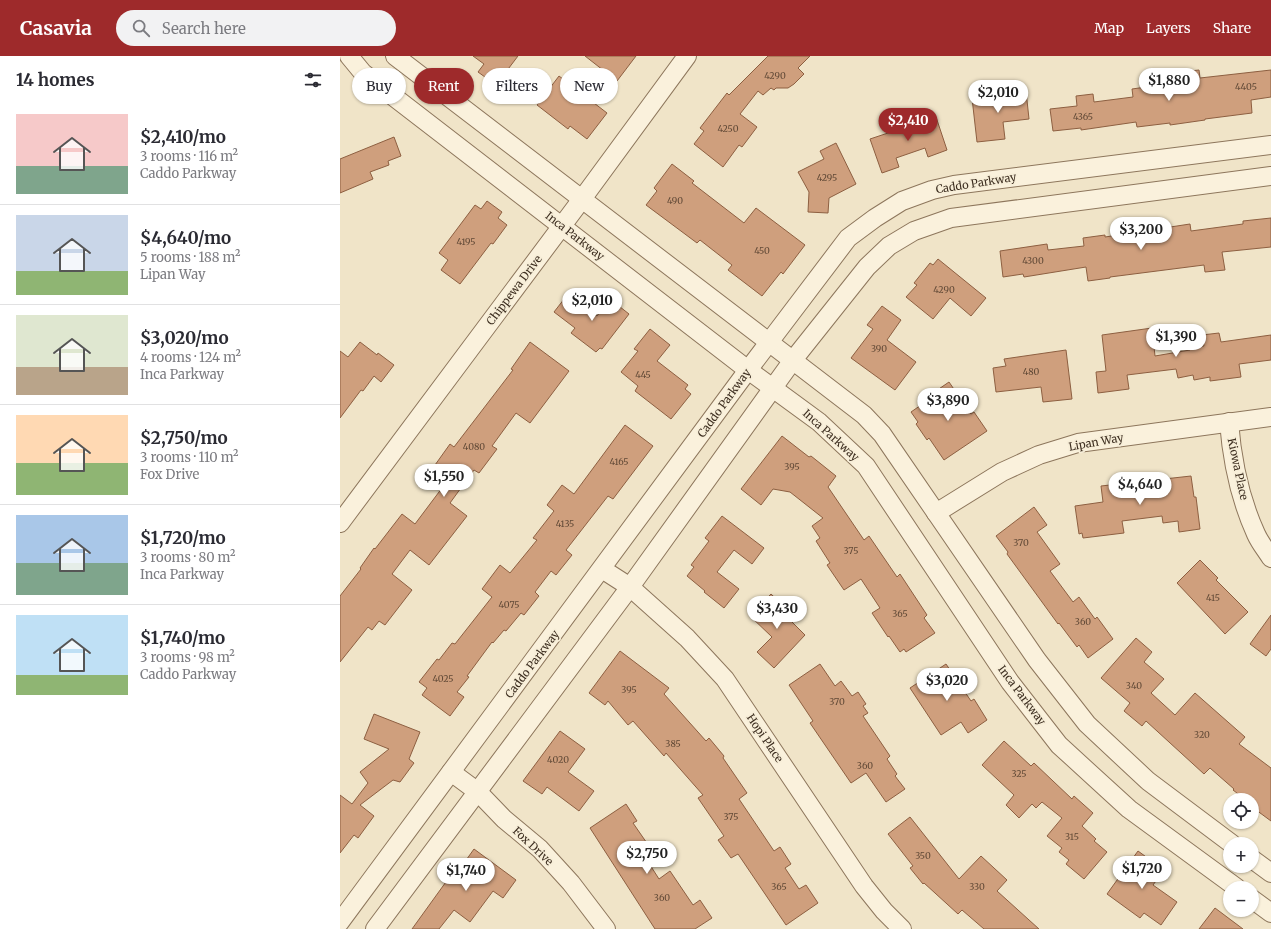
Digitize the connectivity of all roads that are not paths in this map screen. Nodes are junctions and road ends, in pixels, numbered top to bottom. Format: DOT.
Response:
graph roads {
  1 [pos="349,56"];
  2 [pos="395,56"];
  3 [pos="687,56"];
  4 [pos="1271,145"];
  5 [pos="1271,176"];
  6 [pos="582,199"];
  7 [pos="562,226"];
  8 [pos="770,342"];
  9 [pos="792,360"];
  10 [pos="748,370"];
  11 [pos="772,387"];
  12 [pos="1271,417"];
  13 [pos="1229,422"];
  14 [pos="936,513"];
  15 [pos="340,522"];
  16 [pos="1271,558"];
  17 [pos="602,569"];
  18 [pos="630,587"];
  19 [pos="451,772"];
  20 [pos="478,792"];
  21 [pos="1223,837"];
  22 [pos="1259,864"];
  23 [pos="1271,873"];
  24 [pos="1227,881"];
  25 [pos="1259,904"];
  26 [pos="1271,913"];
  27 [pos="340,922"];
  28 [pos="376,929"];
  29 [pos="606,929"];
  30 [pos="902,929"];
  1 -- 7 [label="street, Inca Parkway"];
  2 -- 6 [label="street"];
  3 -- 6 [label="street, Chippewa Drive"];
  4 -- 8 [label="street, Caddo Parkway"];
  5 -- 9 [label="street"];
  6 -- 7 [label="street, Chippewa Drive"];
  6 -- 8 [label="street"];
  7 -- 10 [label="street, Inca Parkway"];
  7 -- 15 [label="street, Chippewa Drive"];
  8 -- 9 [label="street"];
  8 -- 10 [label="street, Caddo Parkway"];
  9 -- 11 [label="street"];
  9 -- 14 [label="street"];
  10 -- 11 [label="street, Inca Parkway"];
  10 -- 17 [label="street, Caddo Parkway"];
  11 -- 18 [label="street"];
  11 -- 24 [label="street, Inca Parkway"];
  12 -- 13 [label="street, Lipan Way"];
  13 -- 14 [label="street, Lipan Way"];
  13 -- 16 [label="street, Kiowa Place"];
  14 -- 21 [label="street"];
  17 -- 18 [label="street, Hopi Place"];
  17 -- 19 [label="street, Caddo Parkway"];
  18 -- 20 [label="street"];
  18 -- 30 [label="street, Hopi Place"];
  19 -- 20 [label="street, Fox Drive"];
  19 -- 27 [label="street, Caddo Parkway"];
  20 -- 28 [label="street"];
  20 -- 29 [label="street, Fox Drive"];
  22 -- 23 [label="street"];
  25 -- 26 [label="street"];
}
